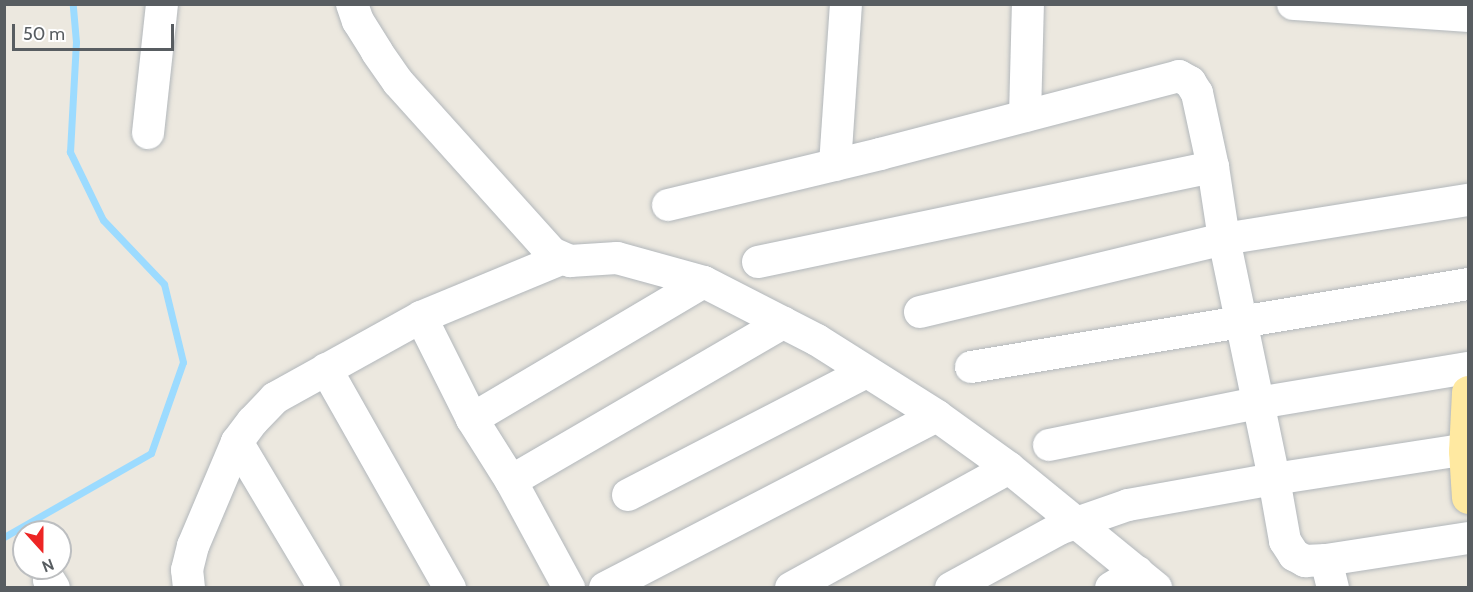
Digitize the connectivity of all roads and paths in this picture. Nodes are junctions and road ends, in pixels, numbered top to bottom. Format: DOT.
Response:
graph roads {
  1 [pos="162,4"];
  2 [pos="352,4"];
  3 [pos="846,4"];
  4 [pos="1028,4"];
  5 [pos="1293,4"];
  6 [pos="1468,16"];
  7 [pos="1025,116"];
  8 [pos="148,133"];
  9 [pos="835,165"];
  10 [pos="1213,167"];
  11 [pos="1468,200"];
  12 [pos="668,205"];
  13 [pos="1224,239"];
  14 [pos="551,250"];
  15 [pos="758,262"];
  16 [pos="705,282"];
  17 [pos="1468,284"];
  18 [pos="920,312"];
  19 [pos="421,317"];
  20 [pos="1241,322"];
  21 [pos="783,323"];
  22 [pos="971,367"];
  23 [pos="1468,368"];
  24 [pos="326,369"];
  25 [pos="866,372"];
  26 [pos="1468,392"];
  27 [pos="1258,403"];
  28 [pos="937,416"];
  29 [pos="472,419"];
  30 [pos="237,442"];
  31 [pos="1049,445"];
  32 [pos="1467,450"];
  33 [pos="1009,468"];
  34 [pos="1274,479"];
  35 [pos="511,481"];
  36 [pos="628,495"];
  37 [pos="1468,497"];
  38 [pos="1078,521"];
  39 [pos="1468,538"];
  40 [pos="1330,574"];
  41 [pos="1147,580"];
  42 [pos="189,588"];
  43 [pos="324,588"];
  44 [pos="450,588"];
  45 [pos="569,588"];
  46 [pos="606,588"];
  47 [pos="791,588"];
  48 [pos="951,588"];
  49 [pos="1111,588"];
  1 -- 8 [label="street"];
  2 -- 14 [label="street"];
  3 -- 9 [label="street"];
  4 -- 7 [label="street"];
  5 -- 6 [label="street"];
  7 -- 9 [label="street"];
  7 -- 10 [label="street"];
  9 -- 12 [label="street"];
  10 -- 13 [label="street"];
  10 -- 15 [label="street"];
  11 -- 13 [label="street"];
  13 -- 18 [label="street"];
  13 -- 20 [label="street"];
  14 -- 16 [label="street"];
  14 -- 19 [label="street"];
  16 -- 21 [label="street"];
  16 -- 29 [label="street"];
  17 -- 20 [label="street"];
  19 -- 24 [label="street"];
  19 -- 29 [label="street"];
  20 -- 22 [label="street"];
  20 -- 27 [label="street"];
  21 -- 25 [label="street"];
  21 -- 35 [label="street"];
  23 -- 27 [label="street"];
  24 -- 30 [label="street"];
  24 -- 44 [label="street"];
  25 -- 28 [label="street"];
  25 -- 36 [label="street"];
  26 -- 32 [label="main road"];
  27 -- 31 [label="street"];
  27 -- 34 [label="street"];
  28 -- 33 [label="street"];
  28 -- 46 [label="street"];
  29 -- 35 [label="street"];
  30 -- 42 [label="street"];
  30 -- 43 [label="street"];
  32 -- 34 [label="street"];
  32 -- 37 [label="main road"];
  33 -- 38 [label="street"];
  33 -- 47 [label="street"];
  34 -- 38 [label="street"];
  34 -- 40 [label="street"];
  35 -- 45 [label="street"];
  38 -- 41 [label="street"];
  38 -- 48 [label="street"];
  39 -- 40 [label="street"];
  41 -- 49 [label="street"];
}
